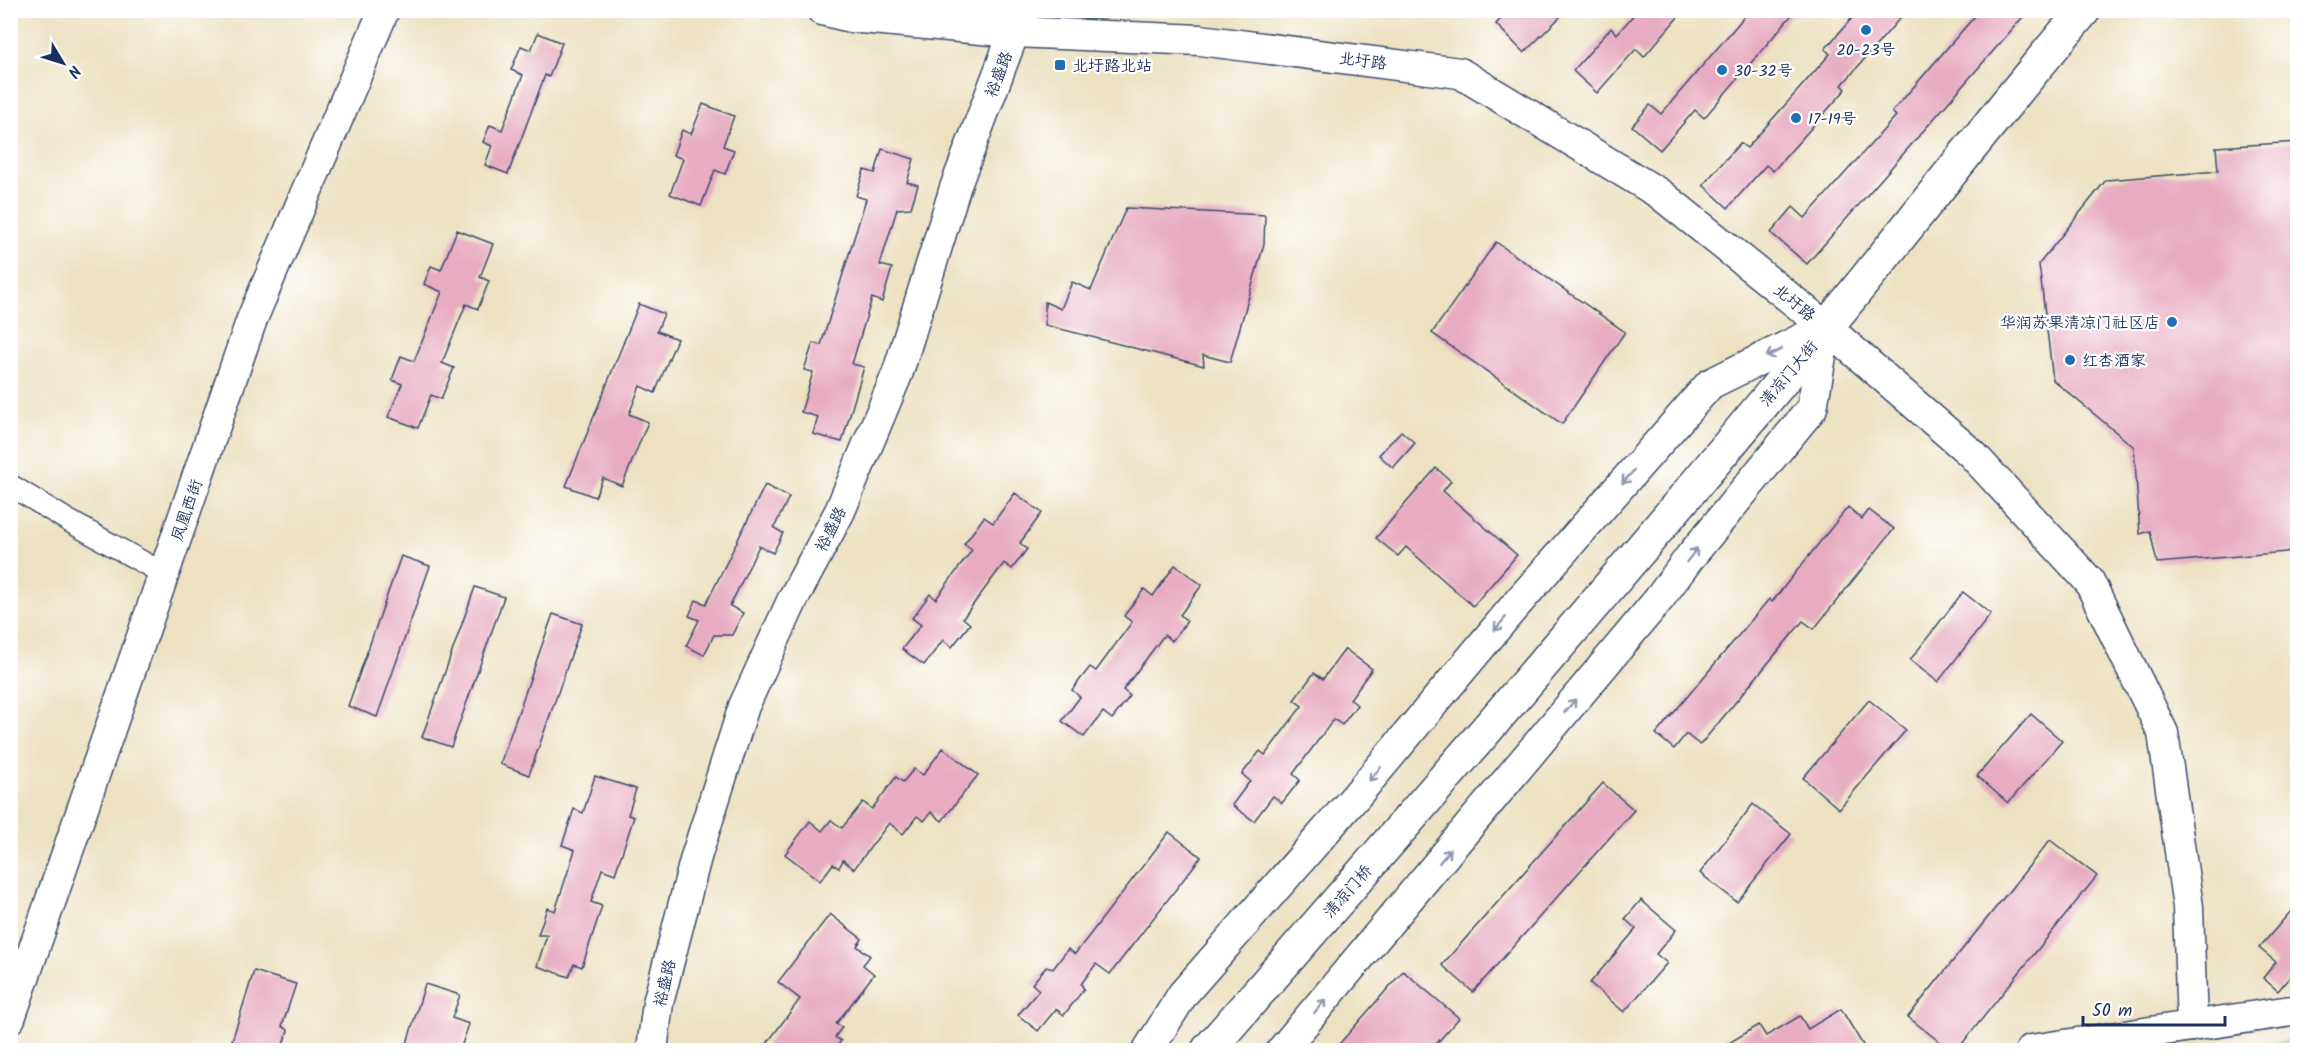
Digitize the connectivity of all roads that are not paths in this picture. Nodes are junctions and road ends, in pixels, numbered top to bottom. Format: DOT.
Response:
graph roads {
  1 [pos="384,10"];
  2 [pos="822,10"];
  3 [pos="2084,10"];
  4 [pos="1019,21"];
  5 [pos="1826,327"];
  6 [pos="10,485"];
  7 [pos="164,574"];
  8 [pos="1487,732"];
  9 [pos="2298,1010"];
  10 [pos="10,1018"];
  11 [pos="2192,1026"];
  12 [pos="652,1050"];
  13 [pos="1148,1050"];
  14 [pos="1208,1050"];
  15 [pos="1282,1050"];
  16 [pos="2031,1050"];
  1 -- 7 [label="street, 凤凰西街"];
  2 -- 4 [label="street, 北圩路"];
  3 -- 5 [label="main road, 清凉门大街"];
  4 -- 5 [label="street, 北圩路"];
  4 -- 12 [label="street, 裕盛路"];
  5 -- 8 [label="main road, 清凉门大街"];
  5 -- 11 [label="street, 北圩路"];
  5 -- 13 [label="street, one-way"];
  15 -- 5 [label="street, one-way"];
  6 -- 7 [label="street"];
  7 -- 10 [label="street, 凤凰西街"];
  8 -- 14 [label="main road, 清凉门桥"];
  9 -- 11 [label="street"];
  11 -- 16 [label="street"];
}
